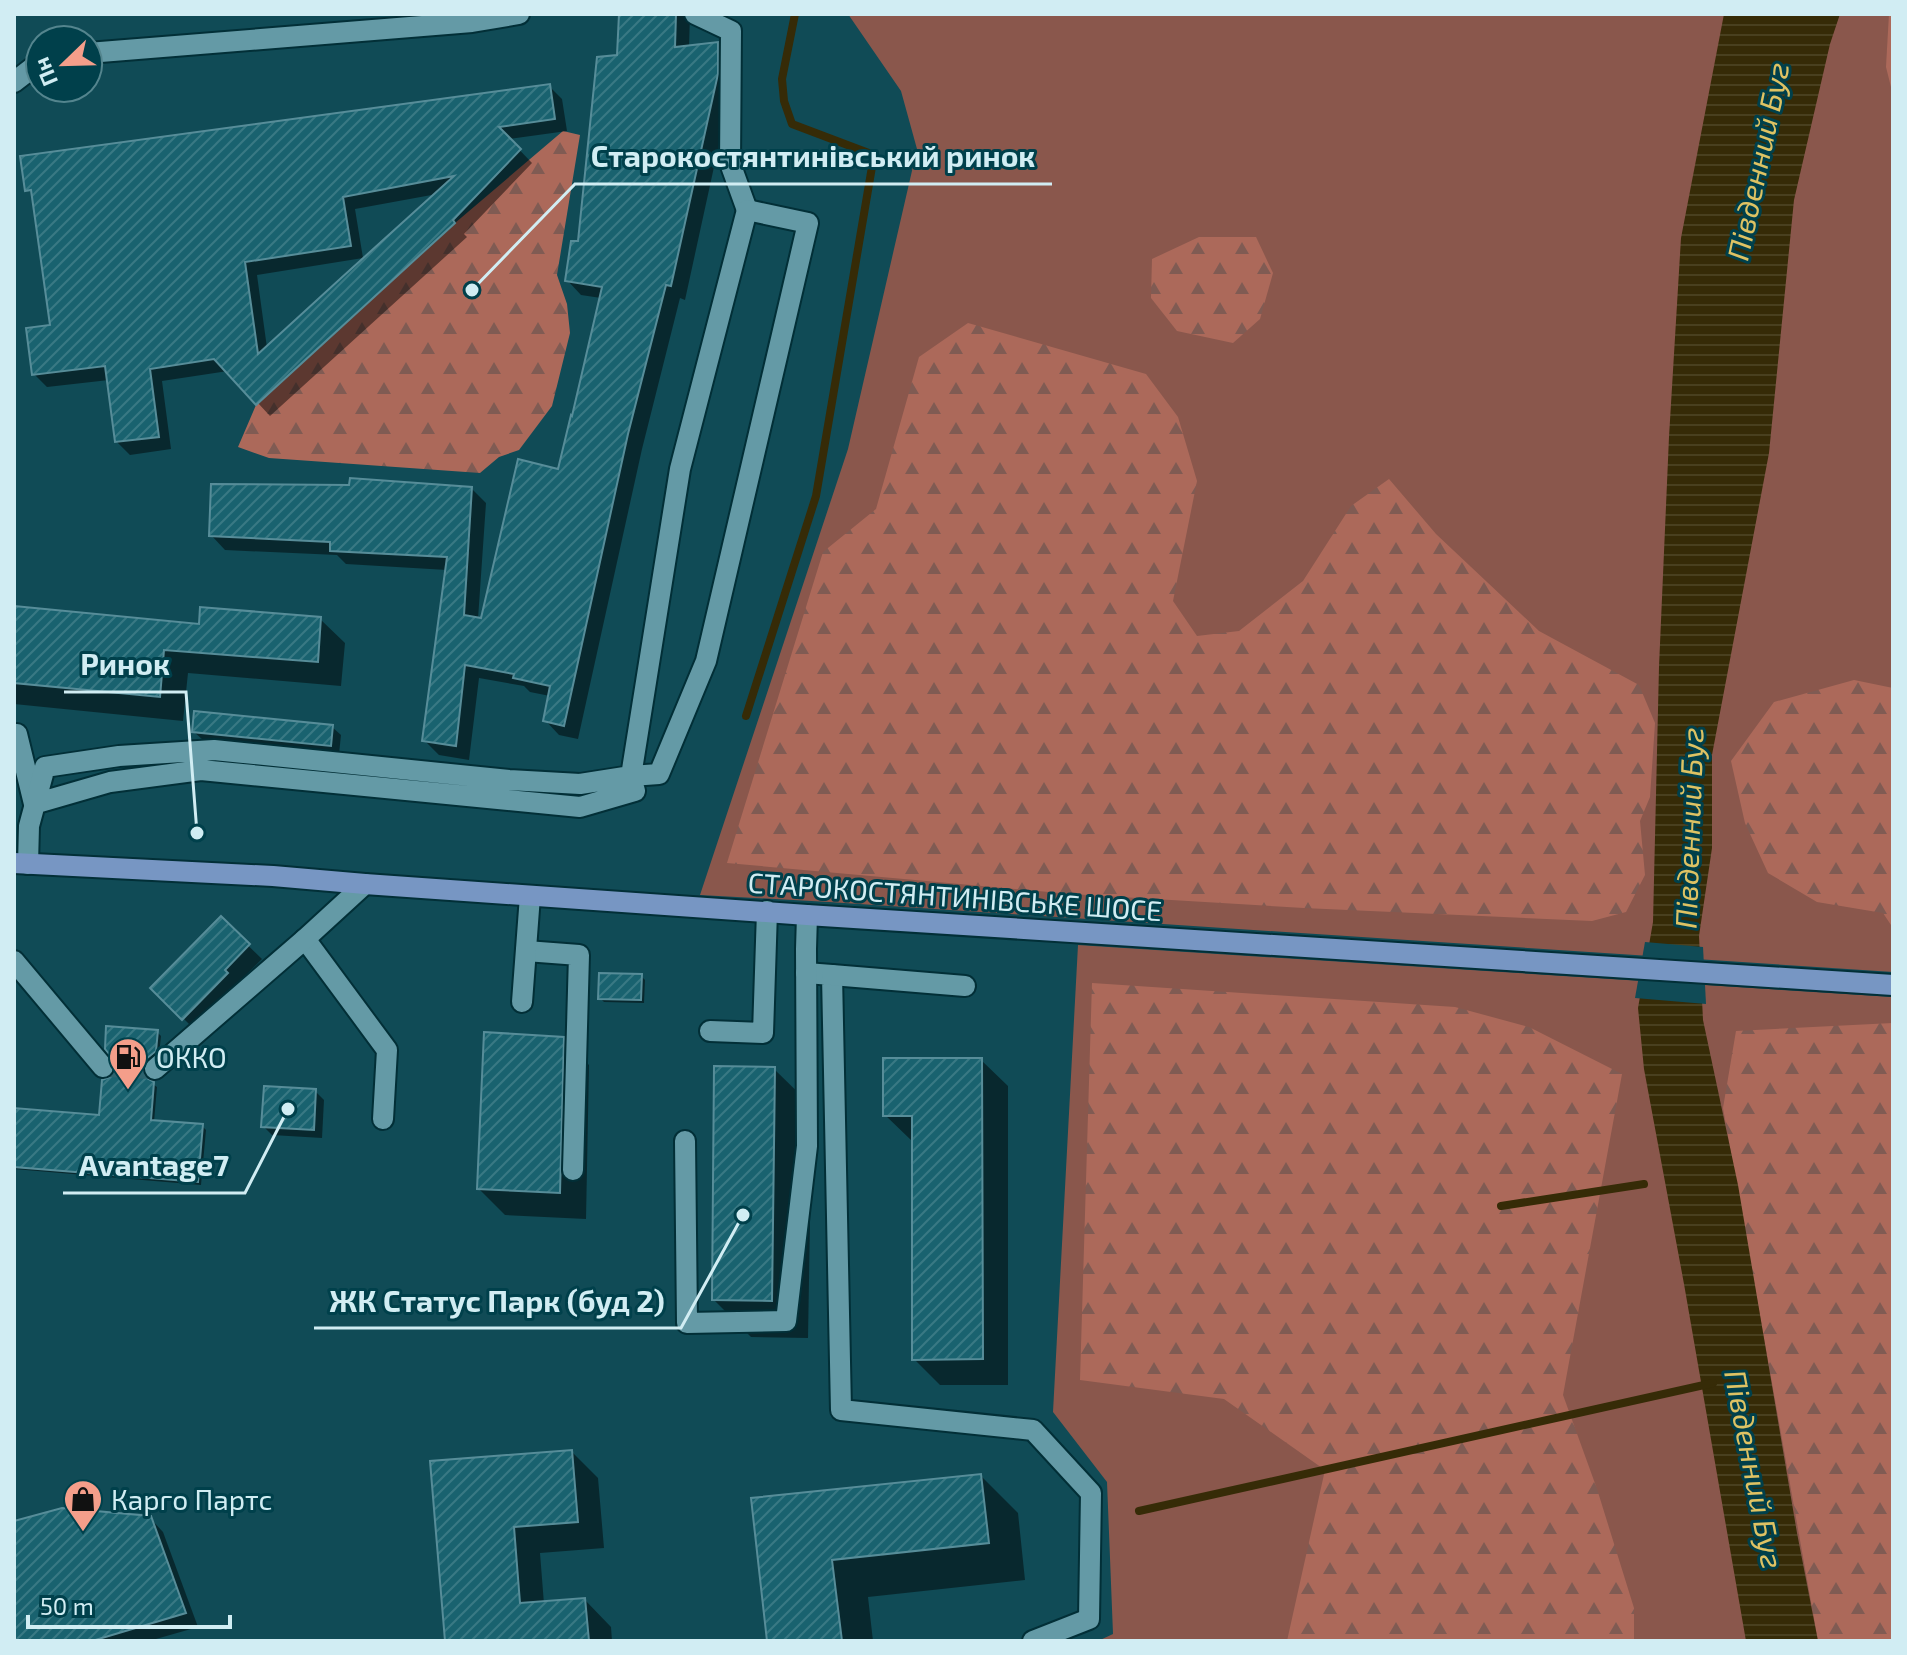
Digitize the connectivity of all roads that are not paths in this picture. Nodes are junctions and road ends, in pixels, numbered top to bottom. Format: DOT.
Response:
graph roads {
  1 [pos="519,14"];
  2 [pos="695,14"];
  3 [pos="104,52"];
  4 [pos="747,210"];
  5 [pos="14,734"];
  6 [pos="631,776"];
  7 [pos="34,804"];
  8 [pos="21,864"];
  9 [pos="365,884"];
  10 [pos="530,896"];
  11 [pos="767,911"];
  12 [pos="807,915"];
  13 [pos="305,939"];
  14 [pos="526,951"];
  15 [pos="14,961"];
  16 [pos="806,973"];
  17 [pos="832,975"];
  18 [pos="1893,985"];
  19 [pos="965,986"];
  20 [pos="522,1002"];
  21 [pos="710,1031"];
  22 [pos="103,1067"];
  23 [pos="155,1069"];
  24 [pos="383,1119"];
  25 [pos="685,1141"];
  26 [pos="573,1170"];
  27 [pos="1033,1641"];
  1 -- 3 [label="lane"];
  2 -- 4 [label="lane"];
  4 -- 6 [label="lane"];
  4 -- 6 [label="lane"];
  5 -- 7 [label="lane"];
  6 -- 7 [label="lane"];
  6 -- 7 [label="lane"];
  7 -- 8 [label="lane"];
  8 -- 9 [label="main road, СТАРОКОСТЯНТИНІВСЬКЕ ШОСЕ"];
  9 -- 10 [label="main road, СТАРОКОСТЯНТИНІВСЬКЕ ШОСЕ"];
  9 -- 13 [label="lane"];
  10 -- 11 [label="main road, СТАРОКОСТЯНТИНІВСЬКЕ ШОСЕ"];
  10 -- 14 [label="lane"];
  11 -- 12 [label="main road, СТАРОКОСТЯНТИНІВСЬКЕ ШОСЕ"];
  11 -- 21 [label="lane"];
  12 -- 16 [label="lane"];
  12 -- 18 [label="main road, СТАРОКОСТЯНТИНІВСЬКЕ ШОСЕ"];
  13 -- 23 [label="lane"];
  13 -- 24 [label="lane"];
  14 -- 20 [label="lane"];
  14 -- 26 [label="lane"];
  15 -- 22 [label="lane"];
  16 -- 17 [label="lane"];
  16 -- 25 [label="lane"];
  17 -- 19 [label="lane"];
  17 -- 27 [label="lane"];
}
